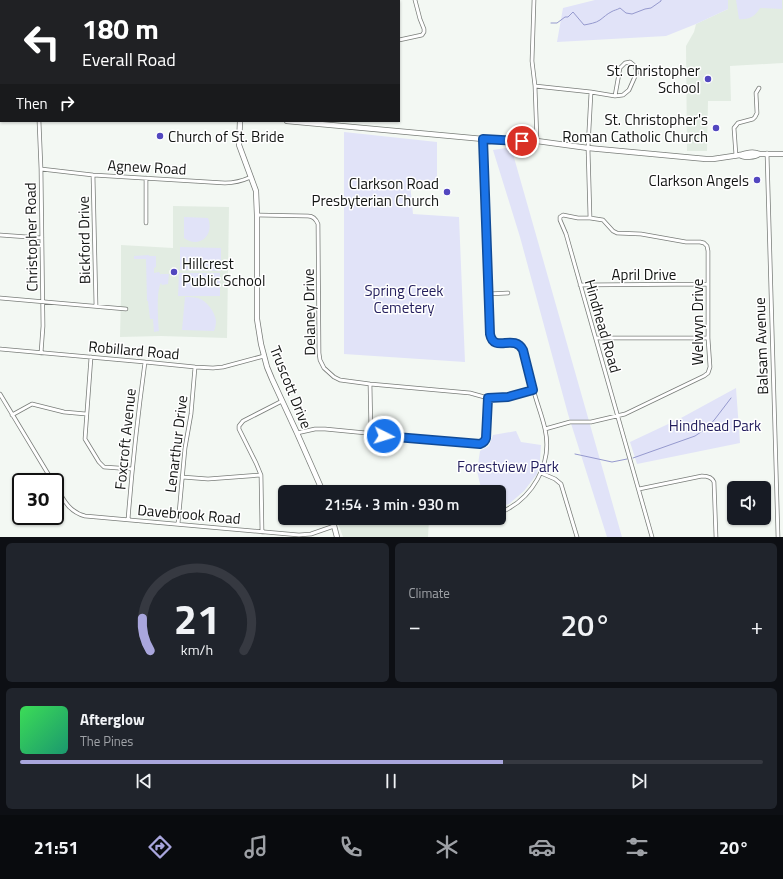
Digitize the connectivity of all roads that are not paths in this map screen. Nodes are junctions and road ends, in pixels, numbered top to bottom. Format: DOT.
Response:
graph roads {
  1 [pos="96,0"];
  2 [pos="101,0"];
  3 [pos="415,0"];
  4 [pos="534,0"];
  5 [pos="400,40"];
  6 [pos="535,86"];
  7 [pos="759,88"];
  8 [pos="591,92"];
  9 [pos="615,96"];
  10 [pos="39,122"];
  11 [pos="240,122"];
  12 [pos="305,122"];
  13 [pos="483,139"];
  14 [pos="537,142"];
  15 [pos="588,148"];
  16 [pos="766,153"];
  17 [pos="783,154"];
  18 [pos="738,155"];
  19 [pos="41,169"];
  20 [pos="93,175"];
  21 [pos="251,176"];
  22 [pos="146,178"];
  23 [pos="257,215"];
  24 [pos="590,218"];
  25 [pos="146,223"];
  26 [pos="0,235"];
  27 [pos="42,238"];
  28 [pos="708,284"];
  29 [pos="580,285"];
  30 [pos="508,293"];
  31 [pos="488,294"];
  32 [pos="0,298"];
  33 [pos="42,301"];
  34 [pos="96,306"];
  35 [pos="126,309"];
  36 [pos="596,338"];
  37 [pos="708,338"];
  38 [pos="0,349"];
  39 [pos="41,353"];
  40 [pos="264,356"];
  41 [pos="92,357"];
  42 [pos="145,362"];
  43 [pos="195,367"];
  44 [pos="370,384"];
  45 [pos="533,390"];
  46 [pos="0,394"];
  47 [pos="488,398"];
  48 [pos="282,401"];
  49 [pos="86,414"];
  50 [pos="12,415"];
  51 [pos="618,416"];
  52 [pos="546,429"];
  53 [pos="297,433"];
  54 [pos="371,434"];
  55 [pos="132,469"];
  56 [pos="47,473"];
  57 [pos="541,473"];
  58 [pos="261,475"];
  59 [pos="182,477"];
  60 [pos="320,485"];
  61 [pos="639,489"];
  62 [pos="64,502"];
  63 [pos="506,510"];
  64 [pos="128,520"];
  65 [pos="178,524"];
  66 [pos="334,526"];
  67 [pos="262,532"];
  68 [pos="337,537"];
  69 [pos="577,537"];
  70 [pos="652,537"];
  71 [pos="716,537"];
  72 [pos="778,537"];
  1 -- 2 [label="street"];
  3 -- 5 [label="street"];
  4 -- 6 [label="street"];
  6 -- 8 [label="street"];
  6 -- 14 [label="street"];
  7 -- 18 [label="street"];
  8 -- 9 [label="street"];
  8 -- 15 [label="street"];
  9 -- 9 [label="street"];
  10 -- 19 [label="street, Christopher Road"];
  11 -- 21 [label="street, Truscott Drive"];
  12 -- 13 [label="street"];
  13 -- 14 [label="street"];
  13 -- 31 [label="street"];
  14 -- 15 [label="street"];
  15 -- 18 [label="street"];
  15 -- 24 [label="street"];
  16 -- 17 [label="street"];
  16 -- 18 [label="street"];
  16 -- 72 [label="street, Balsam Avenue"];
  19 -- 20 [label="street, Agnew Road"];
  19 -- 27 [label="street, Christopher Road"];
  20 -- 22 [label="street, Agnew Road"];
  20 -- 34 [label="street, Bickford Drive"];
  21 -- 22 [label="street, Agnew Road"];
  21 -- 23 [label="street, Truscott Drive"];
  22 -- 25 [label="street"];
  23 -- 40 [label="street, Truscott Drive"];
  23 -- 44 [label="street, Delaney Drive"];
  24 -- 28 [label="street, Welwyn Drive"];
  24 -- 29 [label="street, Hindhead Road"];
  26 -- 27 [label="street"];
  27 -- 33 [label="street, Christopher Road"];
  28 -- 29 [label="street, April Drive"];
  28 -- 37 [label="street, Welwyn Drive"];
  29 -- 36 [label="street, Hindhead Road"];
  30 -- 31 [label="street"];
  31 -- 45 [label="street"];
  32 -- 33 [label="street"];
  33 -- 34 [label="street"];
  33 -- 39 [label="street, Christopher Road"];
  34 -- 35 [label="street"];
  36 -- 37 [label="street"];
  36 -- 51 [label="street, Hindhead Road"];
  37 -- 51 [label="street, Welwyn Drive"];
  38 -- 39 [label="street, Robillard Road"];
  39 -- 41 [label="street, Robillard Road"];
  40 -- 43 [label="street, Robillard Road"];
  40 -- 48 [label="street, Truscott Drive"];
  41 -- 42 [label="street, Robillard Road"];
  41 -- 49 [label="street"];
  42 -- 43 [label="street, Robillard Road"];
  42 -- 55 [label="street, Foxcroft Avenue"];
  43 -- 59 [label="street, Lenarthur Drive"];
  44 -- 47 [label="street, Delaney Drive"];
  44 -- 54 [label="street"];
  45 -- 47 [label="street, Delaney Drive"];
  45 -- 52 [label="street"];
  46 -- 50 [label="street"];
  47 -- 54 [label="street"];
  48 -- 53 [label="street, Truscott Drive"];
  48 -- 58 [label="street"];
  49 -- 50 [label="street"];
  49 -- 55 [label="street"];
  50 -- 56 [label="street"];
  51 -- 52 [label="street, Welwyn Drive"];
  51 -- 61 [label="street, Hindhead Road"];
  52 -- 57 [label="street"];
  53 -- 54 [label="street"];
  53 -- 60 [label="street, Truscott Drive"];
  55 -- 64 [label="street, Foxcroft Avenue"];
  57 -- 63 [label="street"];
  57 -- 69 [label="street"];
  58 -- 59 [label="street"];
  58 -- 67 [label="street"];
  59 -- 65 [label="street, Lenarthur Drive"];
  61 -- 70 [label="street, Hindhead Road"];
  61 -- 71 [label="street"];
  62 -- 64 [label="street, Davebrook Road"];
  64 -- 65 [label="street, Davebrook Road"];
  65 -- 67 [label="street, Davebrook Road"];
  66 -- 67 [label="street, Davebrook Road"];
  66 -- 68 [label="street"];
}
